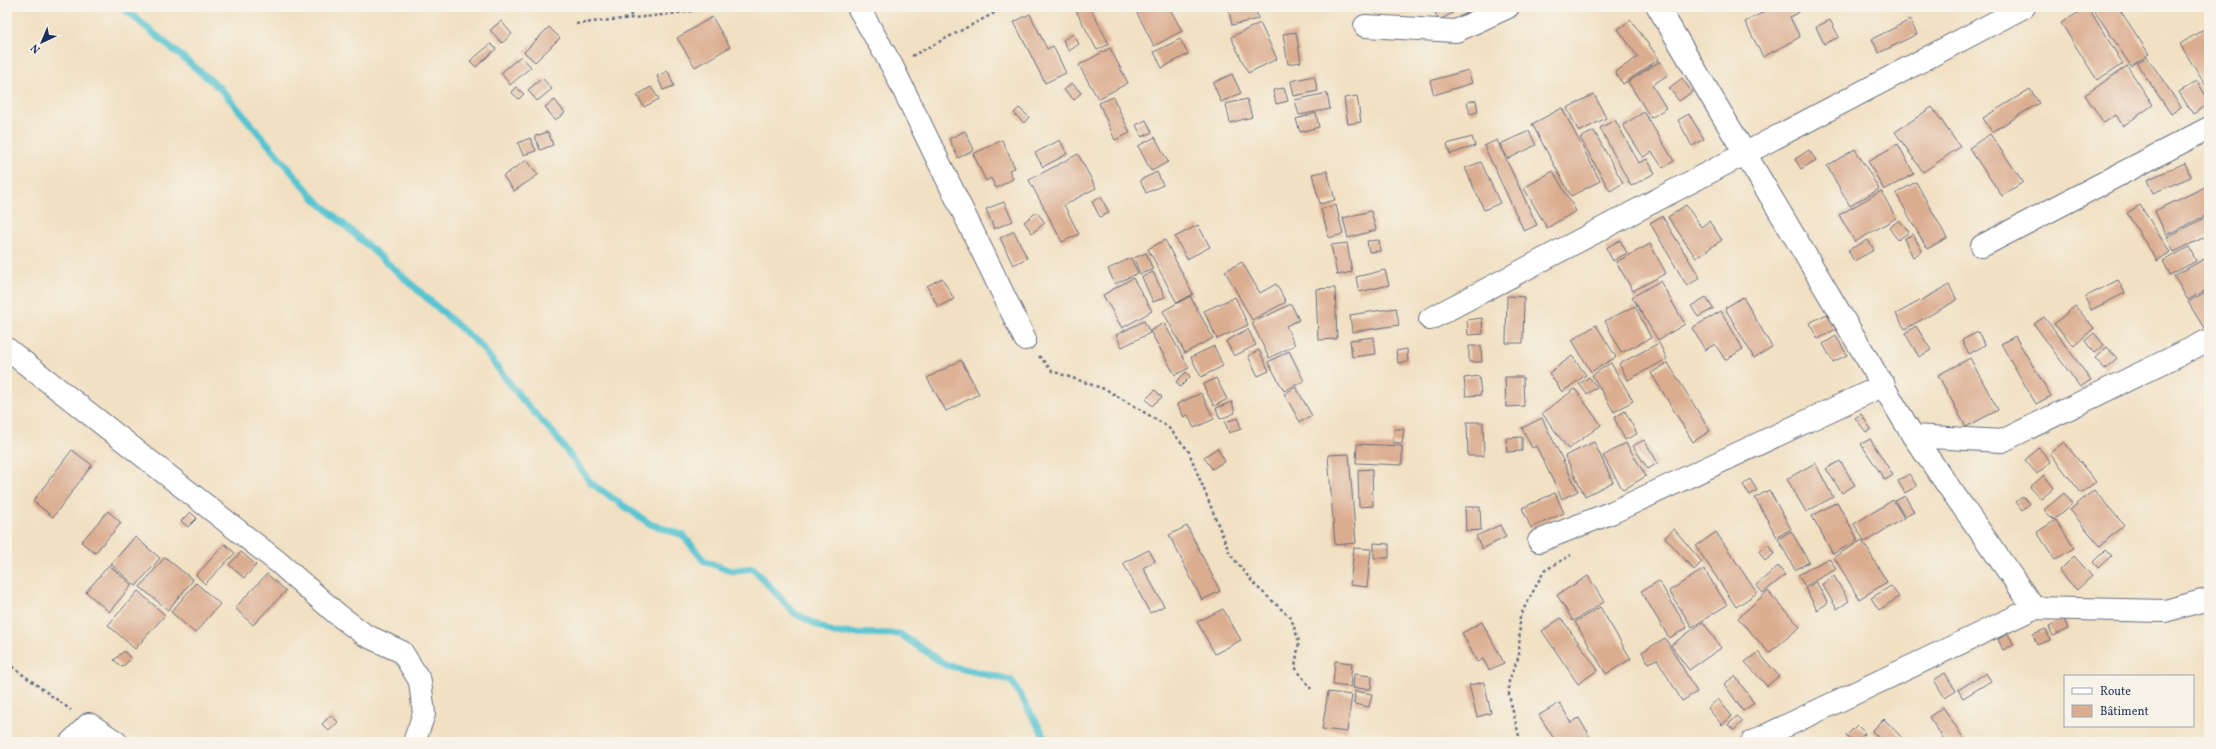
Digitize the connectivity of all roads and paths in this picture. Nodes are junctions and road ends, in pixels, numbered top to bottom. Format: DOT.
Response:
graph roads {
  1 [pos="636,7"];
  2 [pos="711,7"];
  3 [pos="858,7"];
  4 [pos="1006,7"];
  5 [pos="1508,7"];
  6 [pos="1658,7"];
  7 [pos="2024,7"];
  8 [pos="630,17"];
  9 [pos="576,24"];
  10 [pos="1365,26"];
  11 [pos="892,66"];
  12 [pos="2209,128"];
  13 [pos="1746,154"];
  14 [pos="1982,246"];
  15 [pos="1430,319"];
  16 [pos="1025,339"];
  17 [pos="2209,340"];
  18 [pos="7,349"];
  19 [pos="1884,385"];
  20 [pos="1913,436"];
  21 [pos="1540,541"];
  22 [pos="1573,554"];
  23 [pos="2209,599"];
  24 [pos="2034,608"];
  25 [pos="7,663"];
  26 [pos="1312,689"];
  27 [pos="89,724"];
  28 [pos="1519,736"];
  29 [pos="71,742"];
  30 [pos="116,742"];
  31 [pos="414,742"];
  32 [pos="1752,742"];
  1 -- 8 [label="path"];
  2 -- 8 [label="path"];
  3 -- 11 [label="street"];
  4 -- 11 [label="path"];
  5 -- 10 [label="street"];
  6 -- 13 [label="street"];
  7 -- 13 [label="street"];
  8 -- 9 [label="path"];
  11 -- 16 [label="street"];
  12 -- 14 [label="street"];
  13 -- 15 [label="street"];
  13 -- 19 [label="street"];
  16 -- 26 [label="path"];
  17 -- 20 [label="street"];
  18 -- 31 [label="street"];
  19 -- 20 [label="street"];
  19 -- 21 [label="street"];
  20 -- 24 [label="street"];
  22 -- 28 [label="path"];
  23 -- 24 [label="street"];
  24 -- 32 [label="street"];
  25 -- 27 [label="path"];
  27 -- 29 [label="street"];
  27 -- 30 [label="street"];
}
